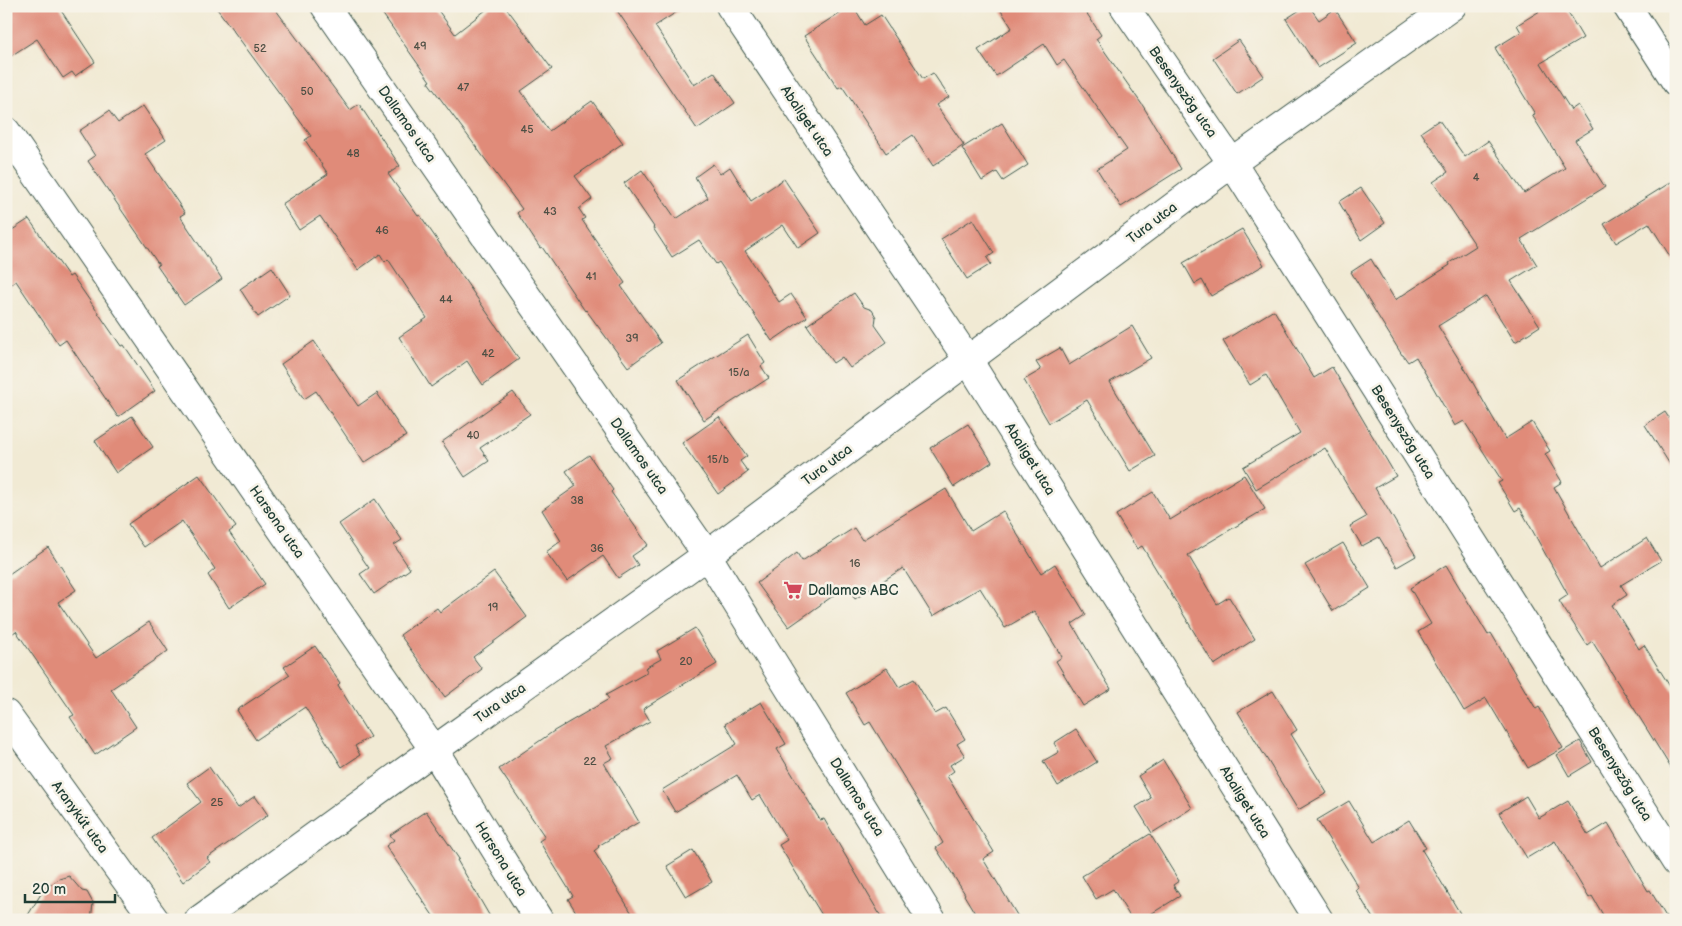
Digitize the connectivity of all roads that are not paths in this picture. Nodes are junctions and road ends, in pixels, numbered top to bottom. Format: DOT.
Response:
graph roads {
  1 [pos="325,6"];
  2 [pos="730,6"];
  3 [pos="1124,6"];
  4 [pos="1452,6"];
  5 [pos="1627,6"];
  6 [pos="1676,82"];
  7 [pos="6,131"];
  8 [pos="1232,163"];
  9 [pos="968,360"];
  10 [pos="708,555"];
  11 [pos="6,714"];
  12 [pos="434,750"];
  13 [pos="1676,862"];
  14 [pos="155,920"];
  15 [pos="199,920"];
  16 [pos="539,920"];
  17 [pos="932,920"];
  18 [pos="1319,920"];
  1 -- 10 [label="street, Dallamos utca"];
  2 -- 9 [label="street, Abaliget utca"];
  3 -- 8 [label="street, Besenyszög utca"];
  4 -- 8 [label="street, Tura utca"];
  5 -- 6 [label="street"];
  7 -- 12 [label="street, Harsona utca"];
  8 -- 9 [label="street, Tura utca"];
  8 -- 13 [label="street, Besenyszög utca"];
  9 -- 10 [label="street, Tura utca"];
  9 -- 18 [label="street, Abaliget utca"];
  10 -- 12 [label="street, Tura utca"];
  10 -- 17 [label="street, Dallamos utca"];
  11 -- 14 [label="street, Aranykút utca"];
  12 -- 15 [label="street, Tura utca"];
  12 -- 16 [label="street, Harsona utca"];
}
